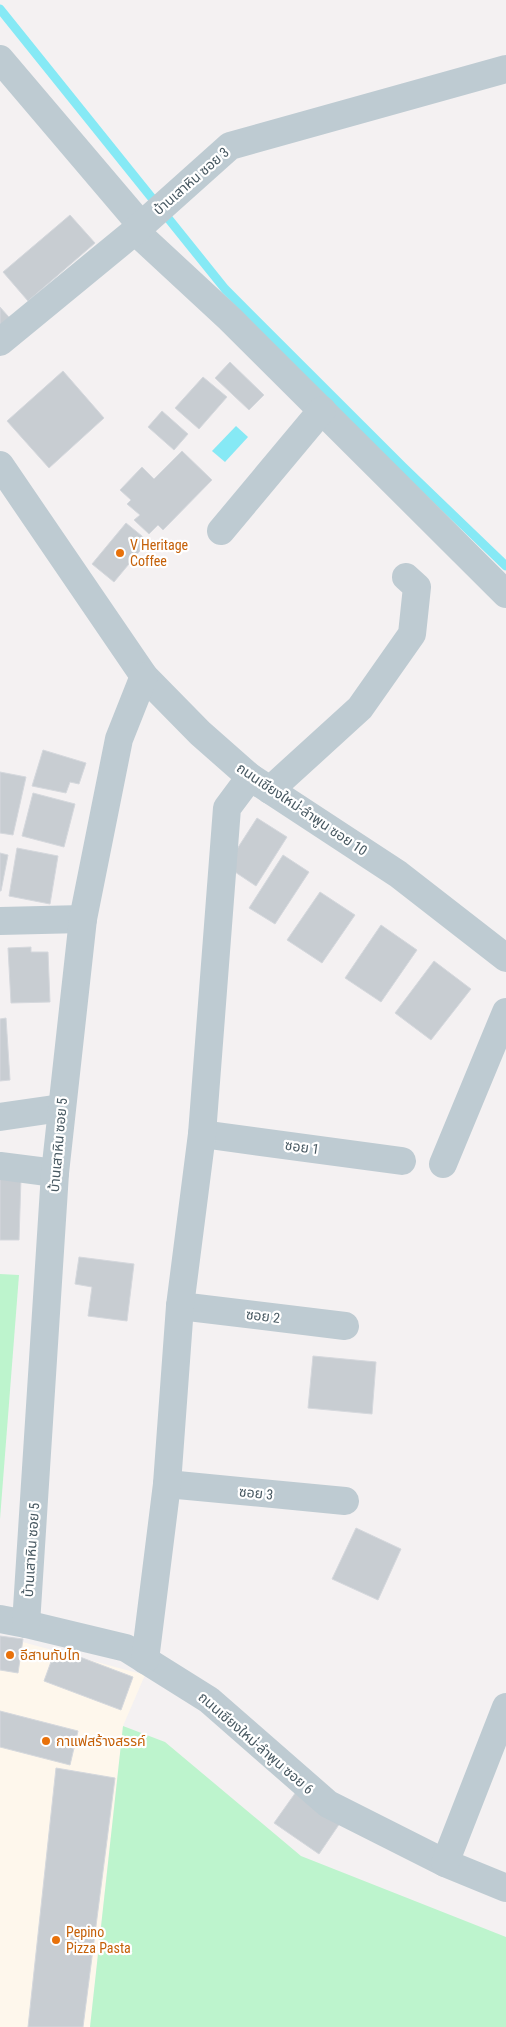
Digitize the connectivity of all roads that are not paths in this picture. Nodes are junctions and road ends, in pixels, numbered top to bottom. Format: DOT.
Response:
graph roads {
  1 [pos="0,60"];
  2 [pos="506,69"];
  3 [pos="138,228"];
  4 [pos="0,342"];
  5 [pos="322,410"];
  6 [pos="0,465"];
  7 [pos="221,531"];
  8 [pos="406,577"];
  9 [pos="506,594"];
  10 [pos="144,676"];
  11 [pos="260,783"];
  12 [pos="83,919"];
  13 [pos="0,921"];
  14 [pos="506,958"];
  15 [pos="506,1012"];
  16 [pos="61,1108"];
  17 [pos="0,1117"];
  18 [pos="202,1134"];
  19 [pos="402,1161"];
  20 [pos="443,1164"];
  21 [pos="0,1166"];
  22 [pos="55,1174"];
  23 [pos="180,1306"];
  24 [pos="345,1326"];
  25 [pos="166,1484"];
  26 [pos="345,1501"];
  27 [pos="0,1619"];
  28 [pos="26,1624"];
  29 [pos="145,1660"];
  30 [pos="506,1707"];
  31 [pos="445,1863"];
  32 [pos="506,1888"];
  1 -- 3 [label="street"];
  2 -- 3 [label="street, บ้านเสาหิน ซอย 3"];
  3 -- 4 [label="street, บ้านเสาหิน ซอย 3"];
  3 -- 5 [label="street"];
  5 -- 7 [label="street"];
  5 -- 9 [label="street"];
  6 -- 10 [label="street, ถนนเชียงใหม่-ลำพูน ซอย 10"];
  8 -- 11 [label="street"];
  10 -- 11 [label="street, ถนนเชียงใหม่-ลำพูน ซอย 10"];
  10 -- 12 [label="street, บ้านเสาหิน ซอย 5"];
  11 -- 14 [label="street, ถนนเชียงใหม่-ลำพูน ซอย 10"];
  11 -- 18 [label="street"];
  12 -- 13 [label="street"];
  12 -- 16 [label="street, บ้านเสาหิน ซอย 5"];
  15 -- 20 [label="street"];
  16 -- 17 [label="street"];
  16 -- 22 [label="street, บ้านเสาหิน ซอย 5"];
  18 -- 19 [label="street, ซอย 1"];
  18 -- 23 [label="street"];
  21 -- 22 [label="street"];
  22 -- 28 [label="street, บ้านเสาหิน ซอย 5"];
  23 -- 24 [label="street, ซอย 2"];
  23 -- 25 [label="street"];
  25 -- 26 [label="street, ซอย 3"];
  25 -- 29 [label="street"];
  27 -- 28 [label="street, ถนนเชียงใหม่-ลำพูน ซอย 6"];
  28 -- 29 [label="street, ถนนเชียงใหม่-ลำพูน ซอย 6"];
  29 -- 31 [label="street, ถนนเชียงใหม่-ลำพูน ซอย 6"];
  30 -- 31 [label="street"];
  31 -- 32 [label="street, ถนนเชียงใหม่-ลำพูน ซอย 6"];
}
